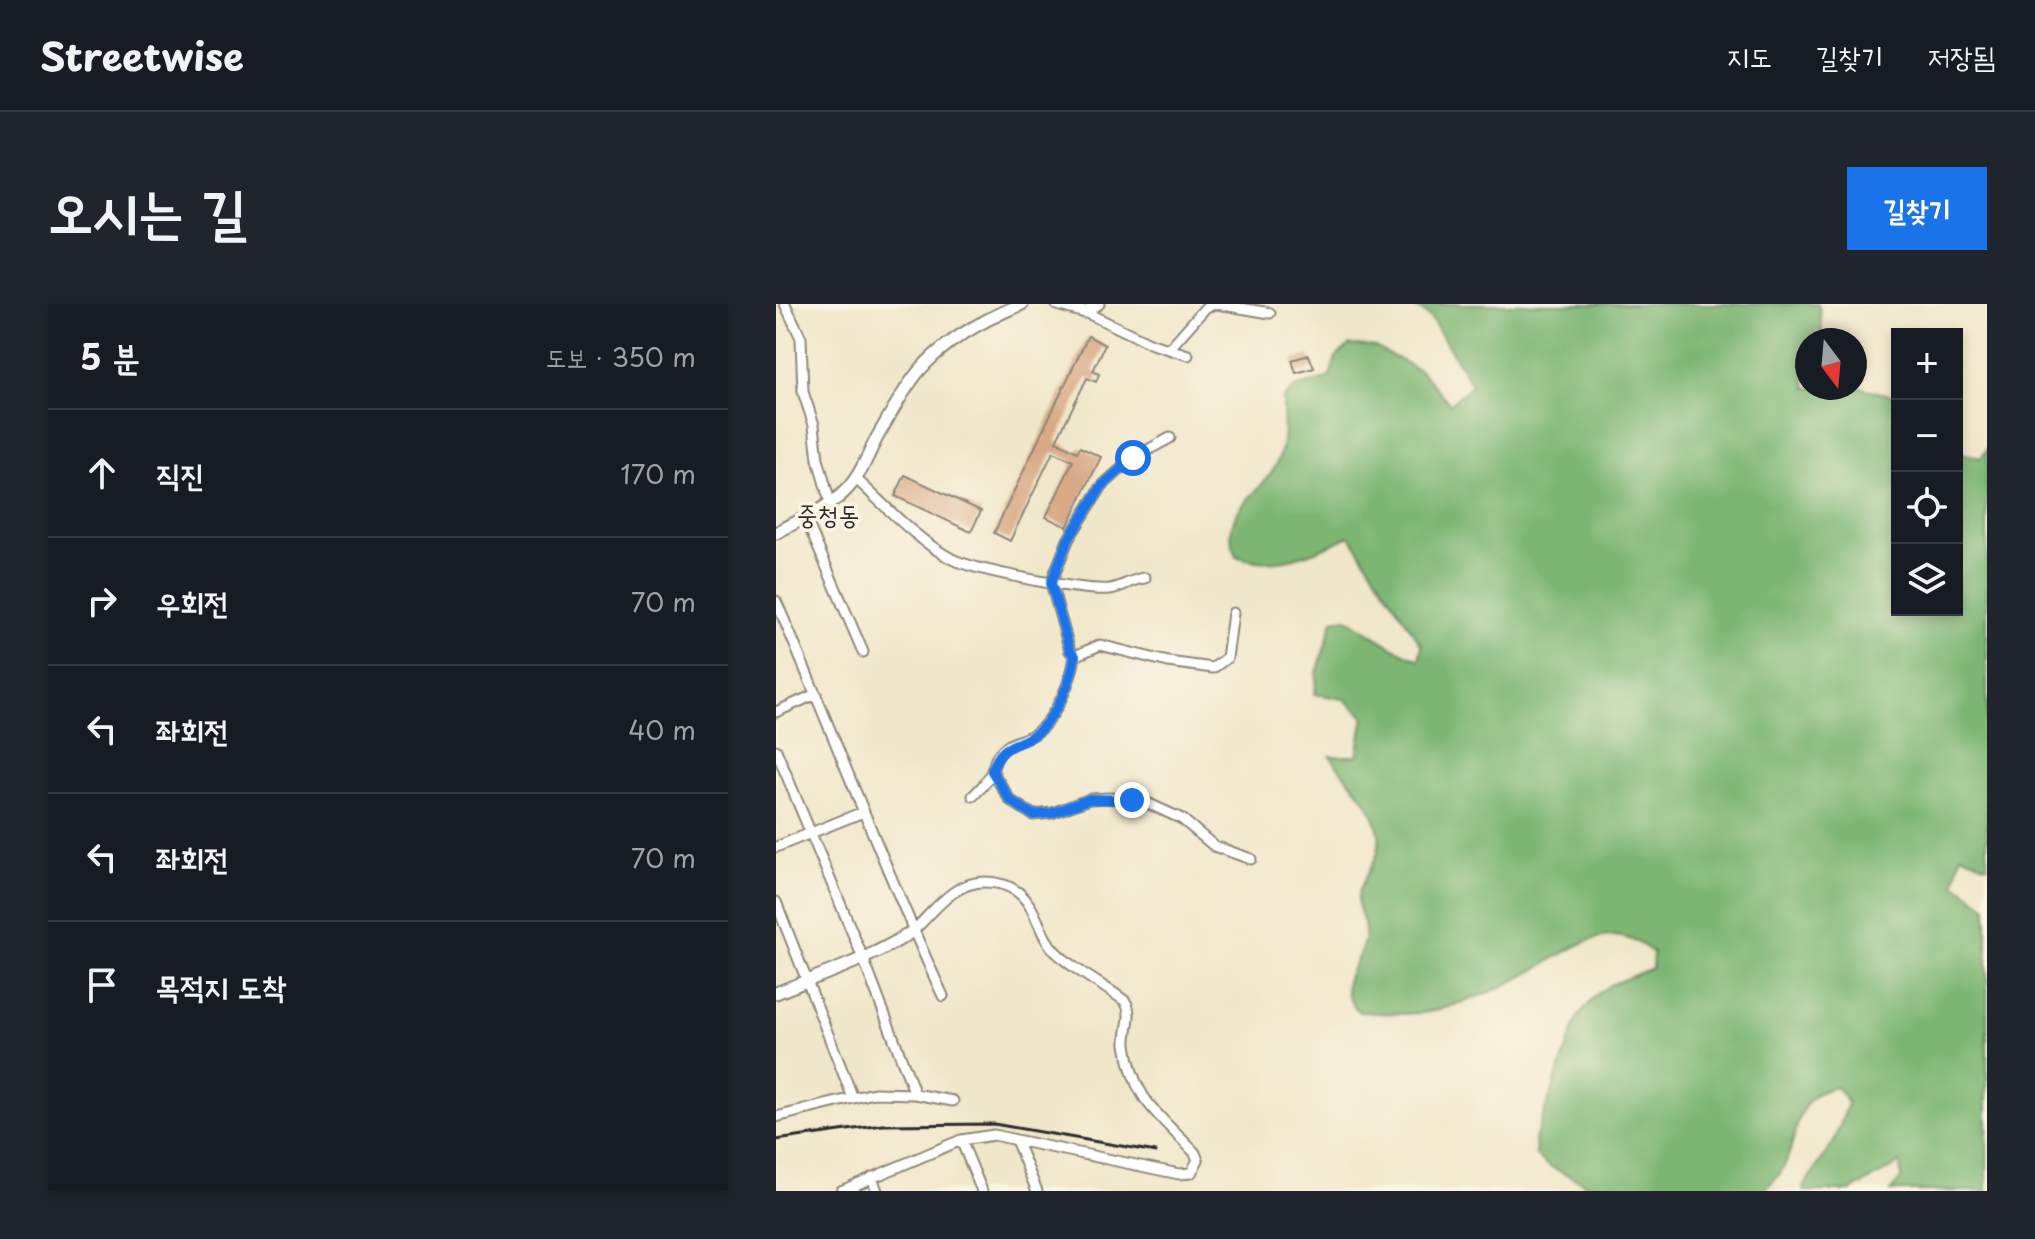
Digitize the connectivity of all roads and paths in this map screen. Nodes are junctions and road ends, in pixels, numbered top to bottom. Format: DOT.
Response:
graph roads {
  1 [pos="785,304"];
  2 [pos="1022,304"];
  3 [pos="1057,304"];
  4 [pos="1099,304"];
  5 [pos="1216,304"];
  6 [pos="1087,308"];
  7 [pos="1270,313"];
  8 [pos="1169,349"];
  9 [pos="1188,355"];
  10 [pos="1170,438"];
  11 [pos="856,479"];
  12 [pos="830,503"];
  13 [pos="805,517"];
  14 [pos="776,533"];
  15 [pos="1145,578"];
  16 [pos="1051,583"];
  17 [pos="776,601"];
  18 [pos="1233,613"];
  19 [pos="863,652"];
  20 [pos="1075,656"];
  21 [pos="816,694"];
  22 [pos="776,712"];
  23 [pos="776,750"];
  24 [pos="992,771"];
  25 [pos="973,796"];
  26 [pos="863,812"];
  27 [pos="811,833"];
  28 [pos="776,847"];
  29 [pos="1251,859"];
  30 [pos="776,902"];
  31 [pos="913,931"];
  32 [pos="863,958"];
  33 [pos="807,980"];
  34 [pos="776,993"];
  35 [pos="943,996"];
  36 [pos="915,1094"];
  37 [pos="853,1098"];
  38 [pos="953,1101"];
  39 [pos="776,1117"];
  40 [pos="961,1140"];
  41 [pos="1016,1140"];
  42 [pos="872,1177"];
  43 [pos="841,1191"];
  44 [pos="877,1191"];
  45 [pos="982,1191"];
  46 [pos="1037,1191"];
  1 -- 12 [label="street"];
  2 -- 11 [label="street"];
  3 -- 6 [label="street"];
  4 -- 6 [label="street"];
  5 -- 7 [label="street"];
  5 -- 8 [label="street"];
  6 -- 8 [label="street"];
  8 -- 9 [label="street"];
  10 -- 16 [label="street"];
  11 -- 12 [label="street"];
  11 -- 16 [label="street"];
  12 -- 13 [label="street"];
  13 -- 14 [label="street"];
  13 -- 19 [label="street"];
  15 -- 16 [label="street"];
  16 -- 20 [label="street"];
  17 -- 21 [label="street"];
  18 -- 20 [label="street"];
  20 -- 24 [label="street"];
  21 -- 22 [label="street"];
  21 -- 26 [label="street"];
  23 -- 27 [label="street"];
  24 -- 25 [label="street"];
  24 -- 29 [label="street"];
  26 -- 27 [label="street"];
  26 -- 31 [label="street"];
  27 -- 28 [label="street"];
  27 -- 32 [label="street"];
  30 -- 33 [label="street"];
  31 -- 32 [label="street"];
  31 -- 35 [label="street"];
  31 -- 41 [label="street"];
  32 -- 33 [label="street"];
  32 -- 36 [label="street"];
  33 -- 34 [label="street"];
  33 -- 37 [label="street"];
  36 -- 37 [label="street"];
  36 -- 38 [label="street"];
  37 -- 39 [label="street"];
  40 -- 41 [label="street"];
  40 -- 42 [label="street"];
  40 -- 45 [label="street"];
  41 -- 46 [label="street"];
  42 -- 43 [label="street"];
  42 -- 44 [label="street"];
}
